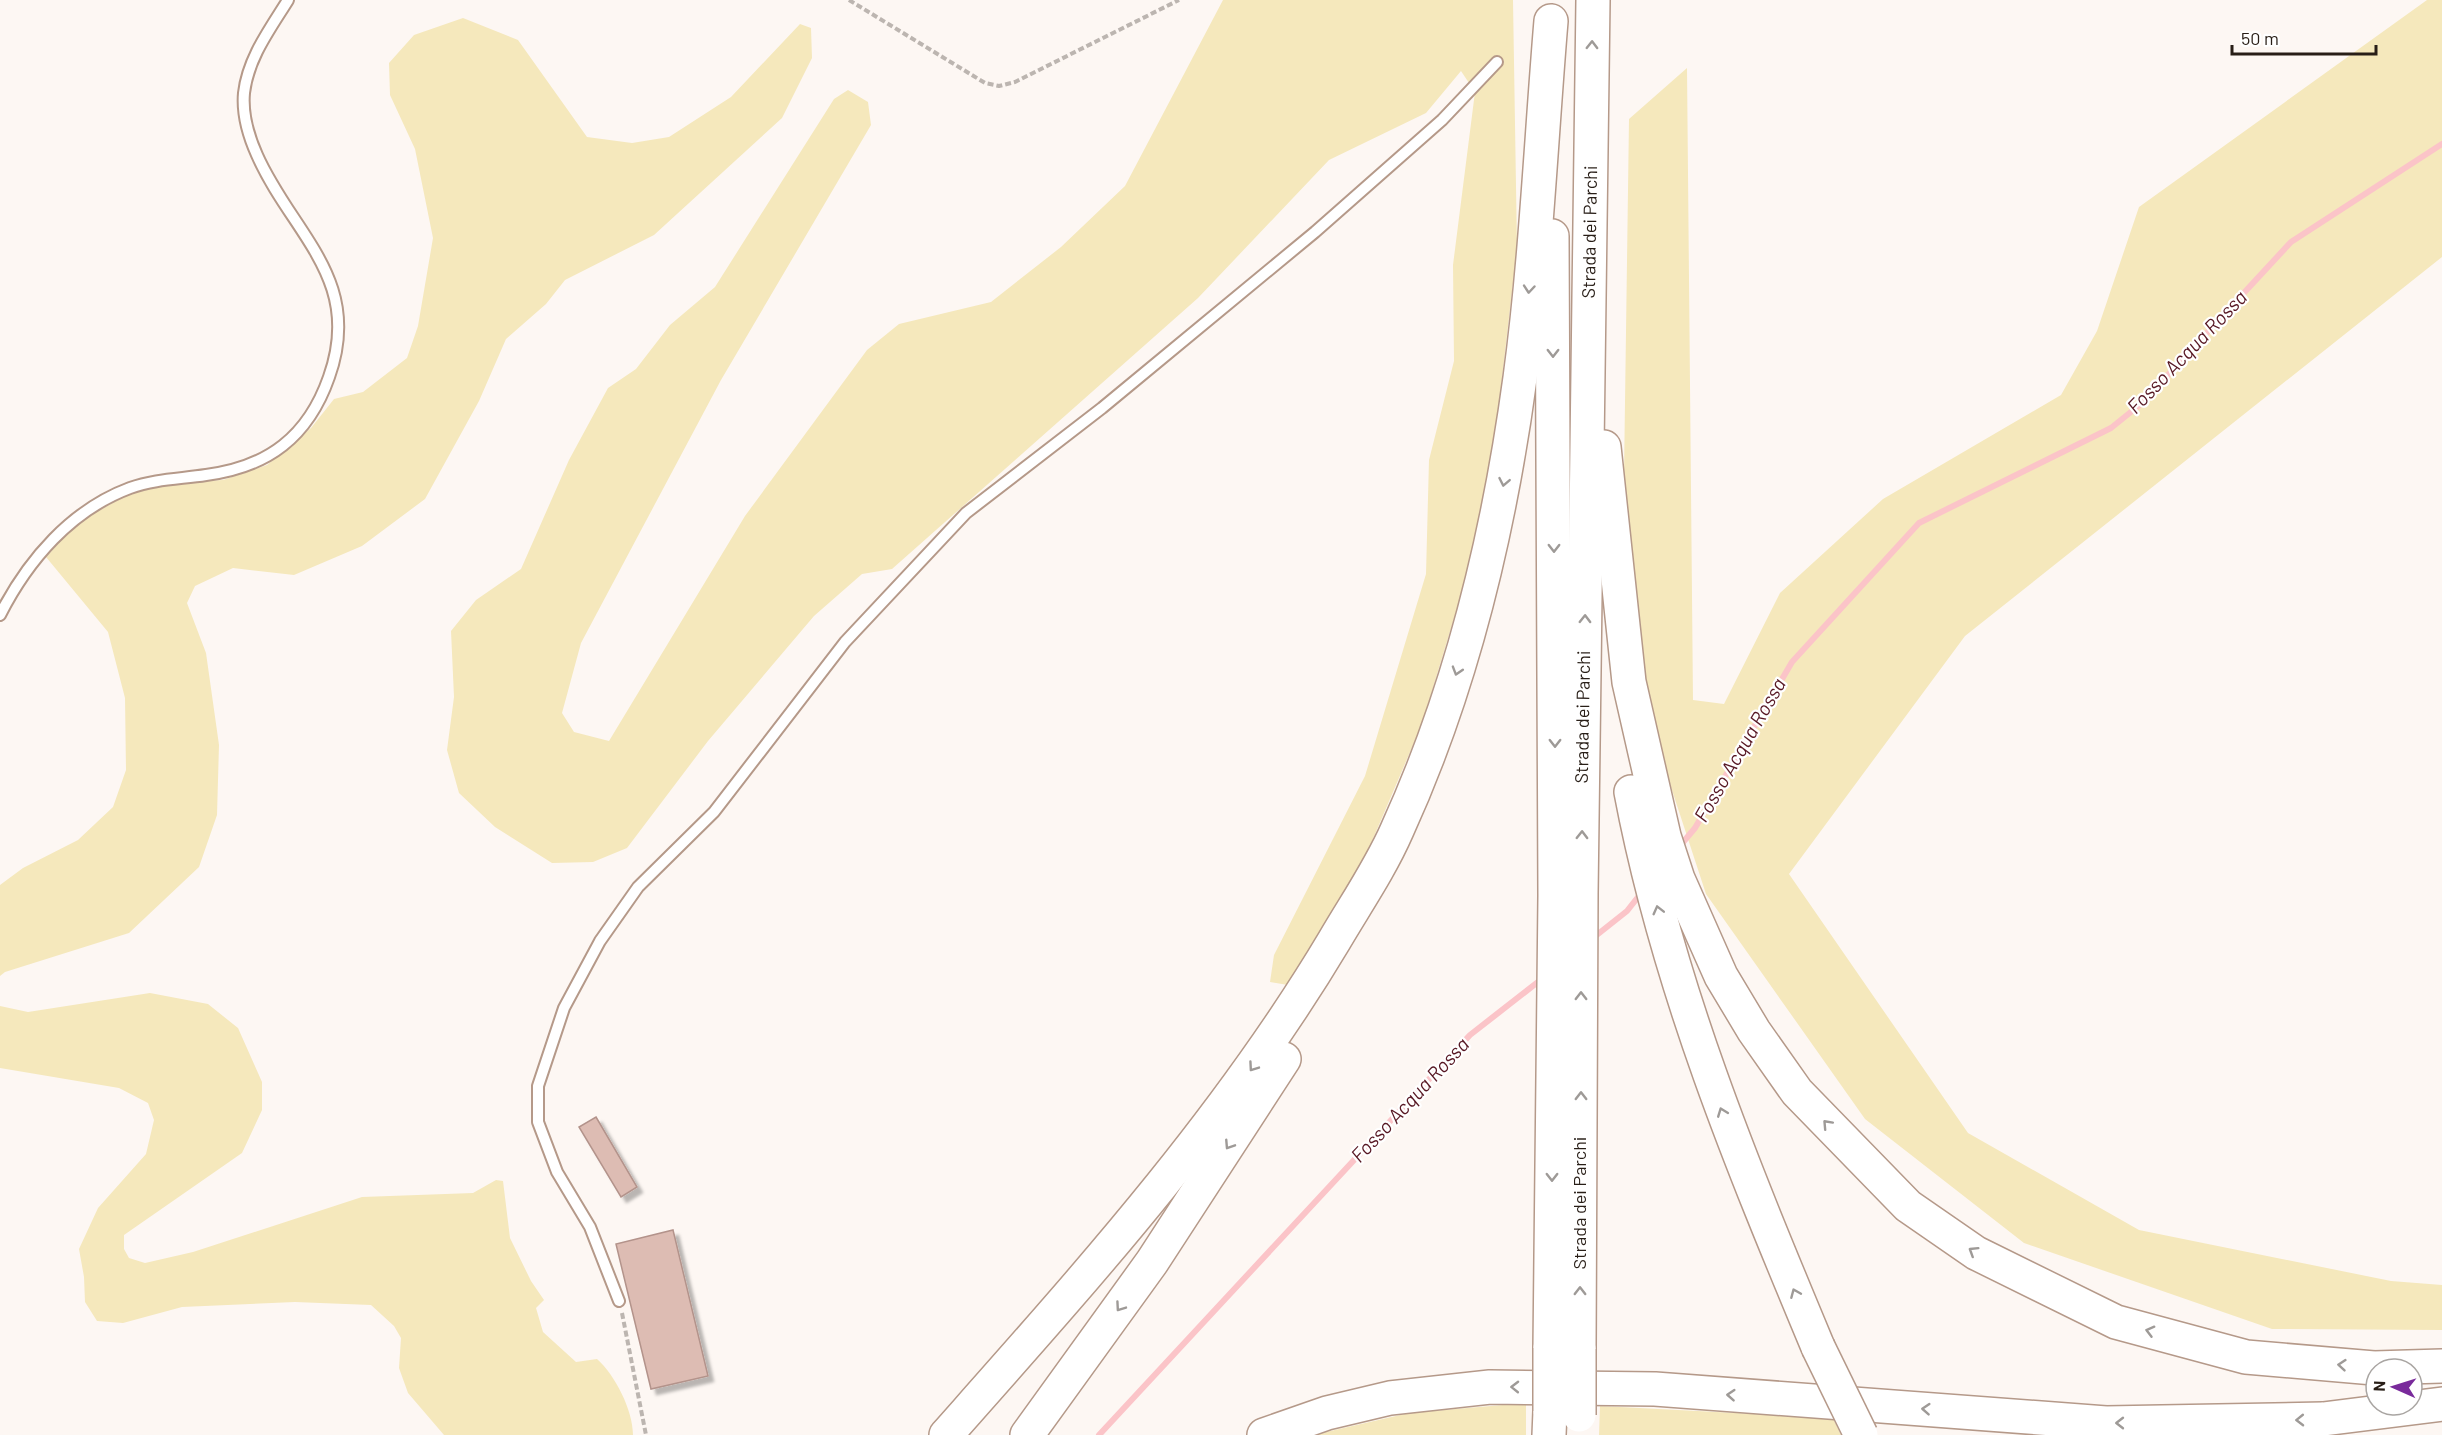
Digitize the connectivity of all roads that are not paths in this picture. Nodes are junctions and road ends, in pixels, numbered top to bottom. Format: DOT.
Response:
graph roads {
  1 [pos="288,0"];
  2 [pos="1593,0"];
  3 [pos="1552,11"];
  4 [pos="1497,62"];
  5 [pos="1592,90"];
  6 [pos="0,615"];
  7 [pos="1395,835"];
  8 [pos="1653,842"];
  9 [pos="1568,895"];
  10 [pos="619,1301"];
  11 [pos="2442,1365"];
  12 [pos="2442,1404"];
  13 [pos="1565,1424"];
  14 [pos="946,1435"];
  15 [pos="1027,1435"];
  16 [pos="1264,1435"];
  17 [pos="1861,1435"];
  1 -- 6 [label="lane"];
  5 -- 2 [label="highway, Strada dei Parchi, one-way"];
  3 -- 7 [label="highway, one-way"];
  3 -- 9 [label="highway, Strada dei Parchi, one-way"];
  4 -- 10 [label="lane"];
  5 -- 8 [label="highway"];
  9 -- 5 [label="highway, Strada dei Parchi, one-way"];
  7 -- 14 [label="highway, one-way"];
  7 -- 15 [label="highway, one-way"];
  11 -- 8 [label="highway, one-way"];
  17 -- 8 [label="highway, one-way, bridge"];
  9 -- 13 [label="highway, Strada dei Parchi, bridge"];
  12 -- 16 [label="highway, one-way"];
}
